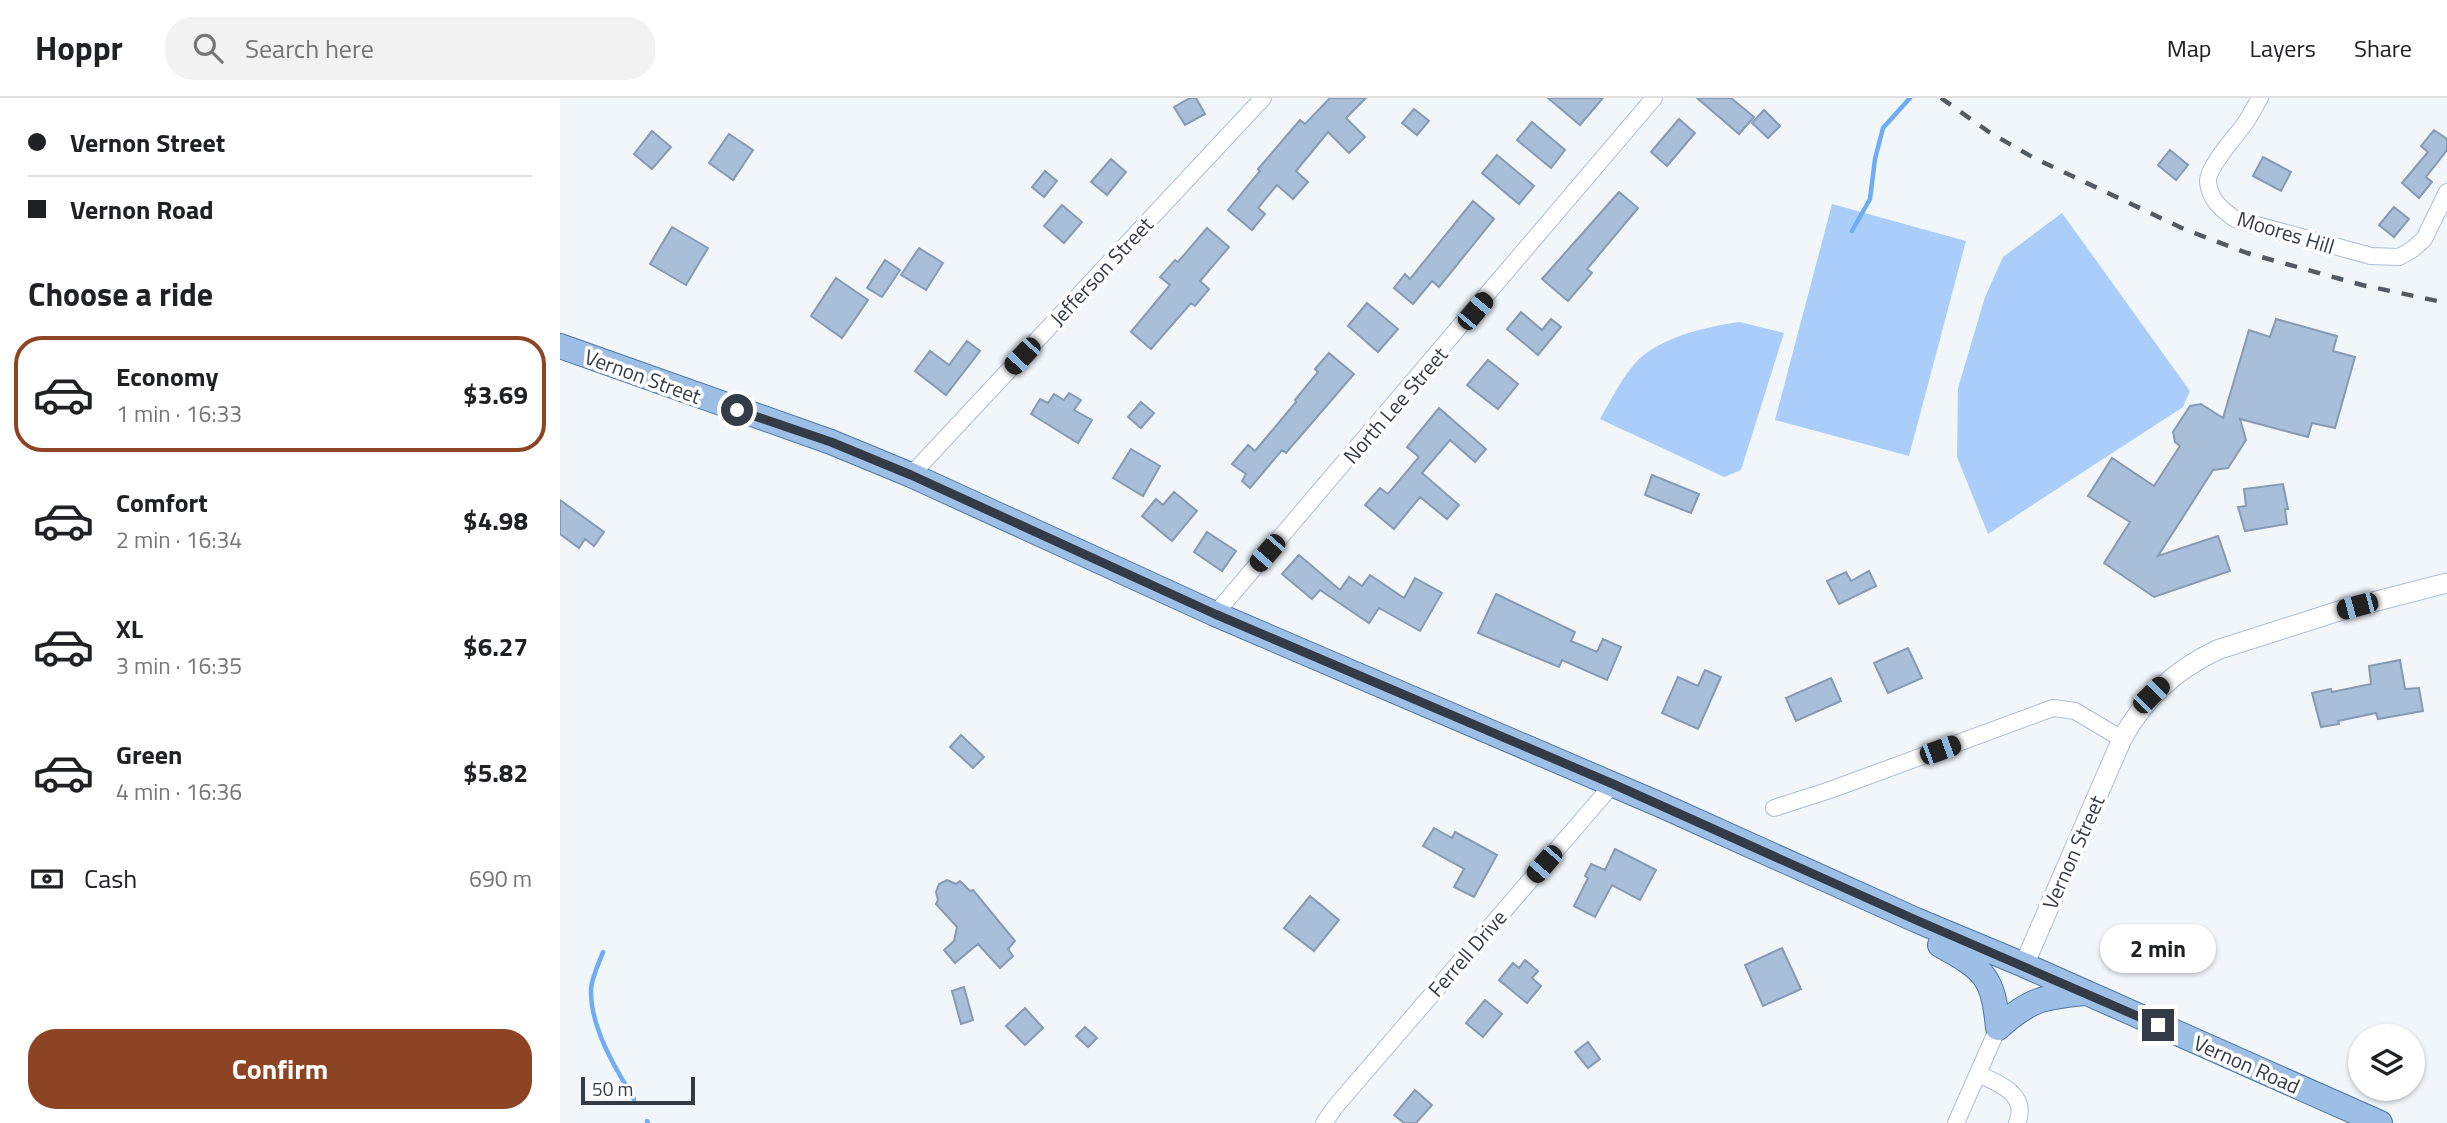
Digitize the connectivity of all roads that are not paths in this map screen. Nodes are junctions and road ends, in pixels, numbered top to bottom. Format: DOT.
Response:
graph roads {
  1 [pos="1263,98"];
  2 [pos="1654,98"];
  3 [pos="2260,98"];
  4 [pos="2447,192"];
  5 [pos="560,346"];
  6 [pos="911,475"];
  7 [pos="2447,583"];
  8 [pos="1215,614"];
  9 [pos="2122,739"];
  10 [pos="1613,784"];
  11 [pos="1774,808"];
  12 [pos="1730,836"];
  13 [pos="1879,903"];
  14 [pos="2024,965"];
  15 [pos="2087,993"];
  16 [pos="1998,1028"];
  17 [pos="1978,1074"];
  18 [pos="1324,1123"];
  19 [pos="1956,1123"];
  20 [pos="2017,1123"];
  21 [pos="2380,1123"];
  1 -- 6 [label="street, Jefferson Street"];
  2 -- 8 [label="street, North Lee Street"];
  3 -- 4 [label="street, Moores Hill"];
  5 -- 6 [label="main road, Vernon Street"];
  6 -- 8 [label="main road, Vernon Street"];
  7 -- 9 [label="street, Vernon Street"];
  8 -- 10 [label="main road, Vernon Street"];
  9 -- 11 [label="street"];
  9 -- 14 [label="street, Vernon Street"];
  10 -- 12 [label="main road, Vernon Street"];
  10 -- 18 [label="street, Ferrell Drive"];
  12 -- 13 [label="main road, Vernon Road"];
  13 -- 14 [label="main road, Vernon Road"];
  13 -- 16 [label="main road"];
  14 -- 15 [label="main road, Vernon Road"];
  15 -- 16 [label="main road"];
  15 -- 21 [label="main road, Vernon Road"];
  16 -- 17 [label="street"];
  17 -- 19 [label="street"];
  17 -- 20 [label="street"];
}
